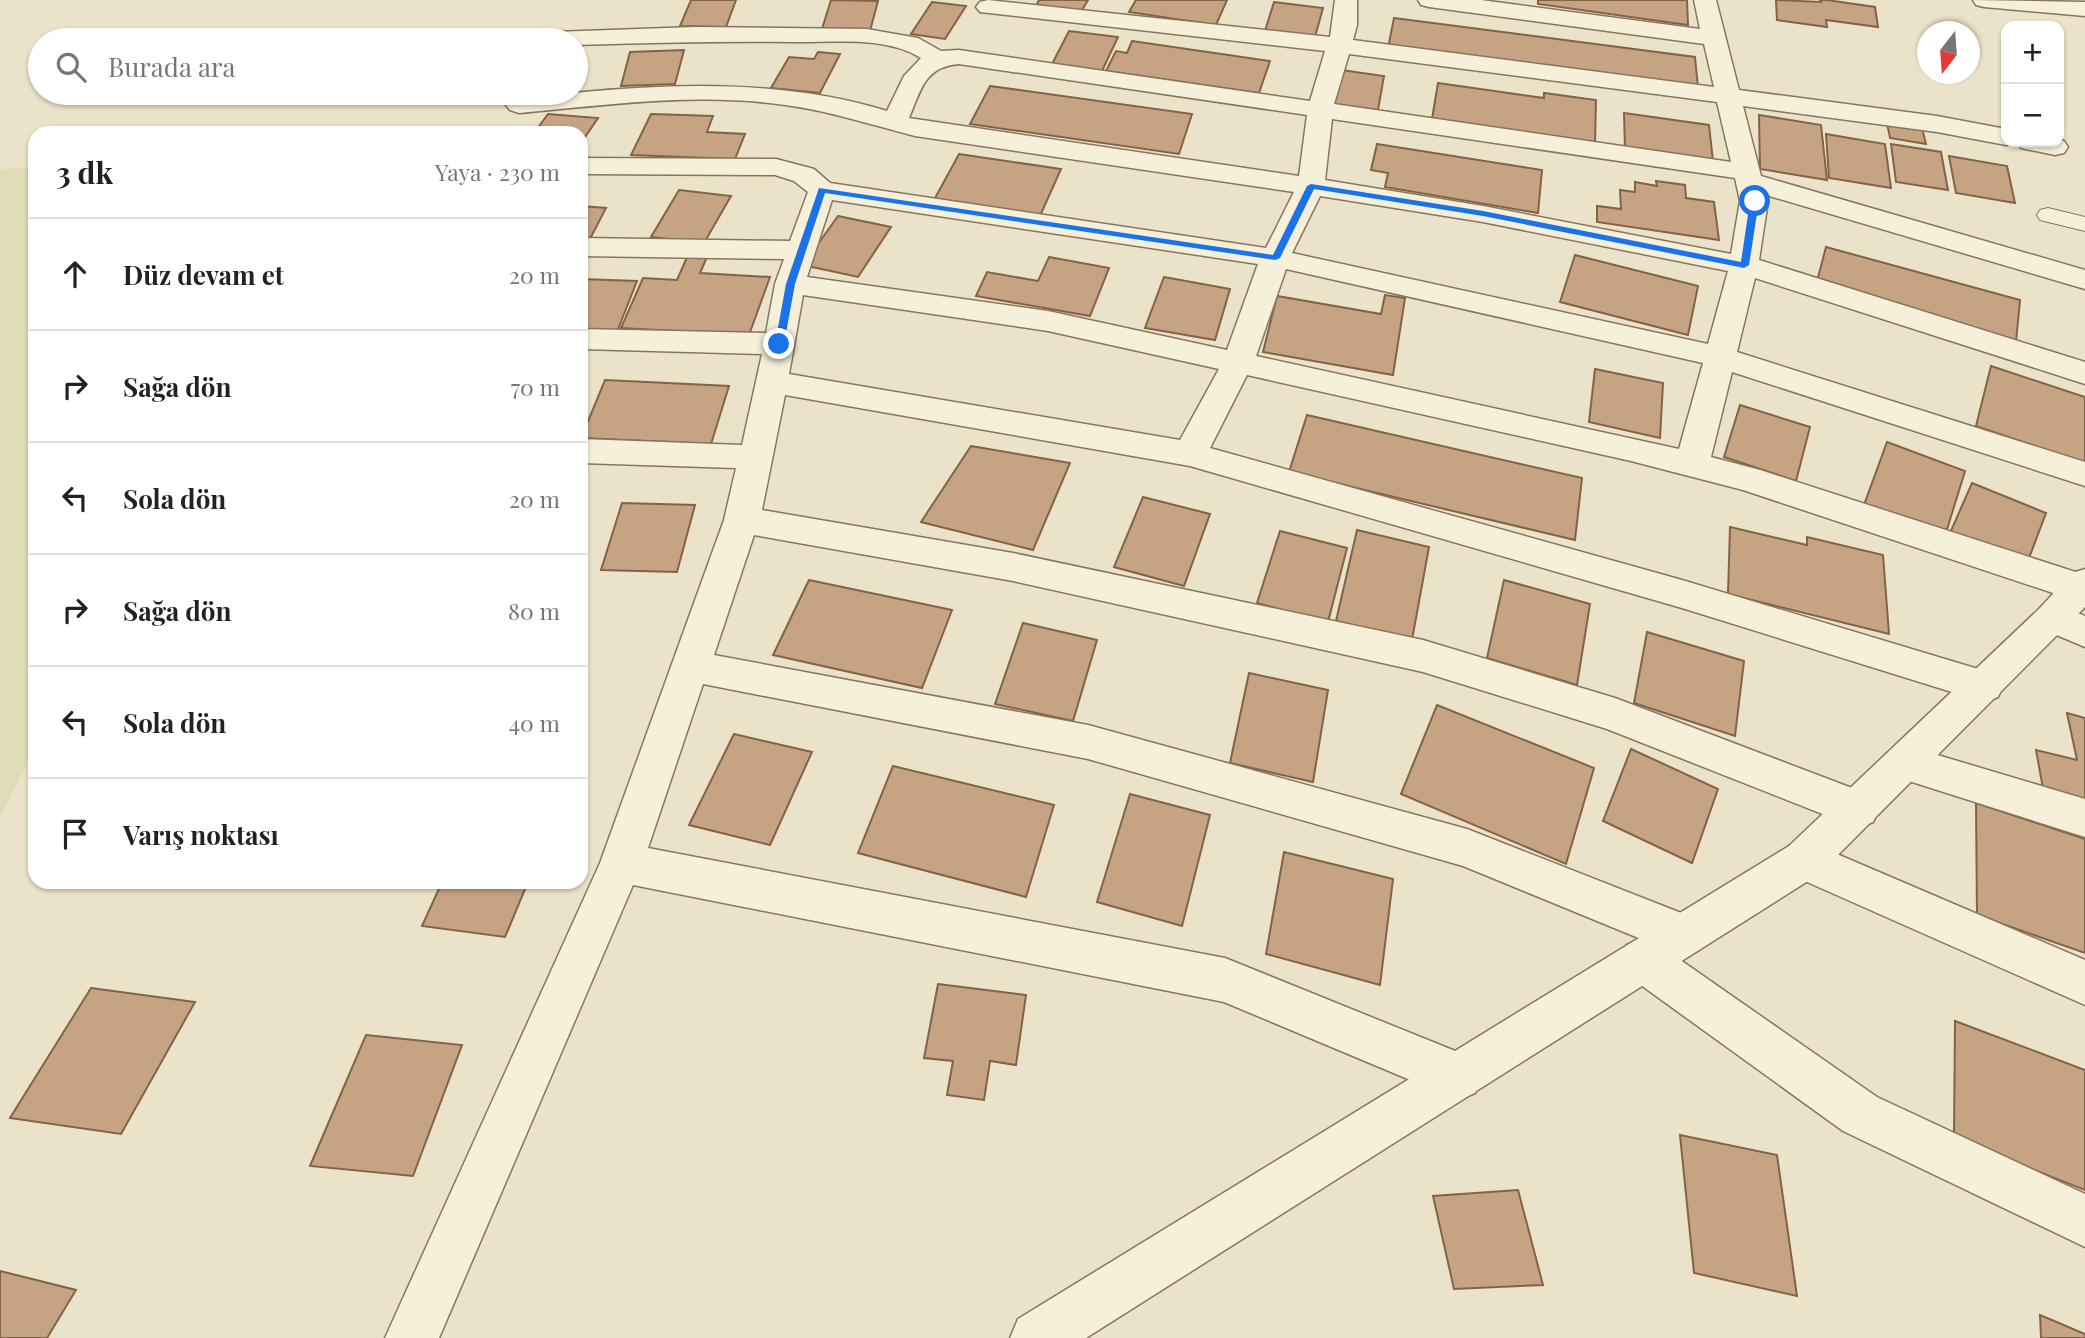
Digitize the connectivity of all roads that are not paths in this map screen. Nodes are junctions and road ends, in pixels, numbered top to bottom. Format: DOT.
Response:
graph roads {
  1 [pos="1346,0"];
  2 [pos="1429,0"];
  3 [pos="1705,0"];
  4 [pos="1984,0"];
  5 [pos="988,8"];
  6 [pos="2085,9"];
  7 [pos="588,38"];
  8 [pos="1714,38"];
  9 [pos="1337,45"];
  10 [pos="935,59"];
  11 [pos="1729,98"];
  12 [pos="588,99"];
  13 [pos="1320,110"];
  14 [pos="895,121"];
  15 [pos="2001,136"];
  16 [pos="588,166"];
  17 [pos="1748,176"];
  18 [pos="1311,186"];
  19 [pos="822,190"];
  20 [pos="2048,215"];
  21 [pos="2085,224"];
  22 [pos="588,248"];
  23 [pos="1275,258"];
  24 [pos="1744,265"];
  25 [pos="796,267"];
  26 [pos="2085,281"];
  27 [pos="588,340"];
  28 [pos="1720,357"];
  29 [pos="1238,362"];
  30 [pos="776,363"];
  31 [pos="2085,373"];
  32 [pos="588,451"];
  33 [pos="1190,454"];
  34 [pos="755,457"];
  35 [pos="1692,465"];
  36 [pos="2085,474"];
  37 [pos="741,520"];
  38 [pos="2076,605"];
  39 [pos="690,666"];
  40 [pos="1984,686"];
  41 [pos="1904,764"];
  42 [pos="1858,808"];
  43 [pos="2085,818"];
  44 [pos="1804,860"];
  45 [pos="621,863"];
  46 [pos="1683,935"];
  47 [pos="1643,960"];
  48 [pos="2085,983"];
  49 [pos="1458,1076"];
  50 [pos="2085,1220"];
  51 [pos="412,1338"];
  52 [pos="1037,1338"];
  1 -- 9 [label="street"];
  2 -- 8 [label="street"];
  3 -- 8 [label="street"];
  4 -- 6 [label="street"];
  5 -- 9 [label="street"];
  7 -- 10 [label="street"];
  8 -- 11 [label="street"];
  9 -- 11 [label="street"];
  9 -- 13 [label="street"];
  10 -- 13 [label="street"];
  10 -- 14 [label="street"];
  11 -- 15 [label="street"];
  11 -- 17 [label="street"];
  12 -- 14 [label="street"];
  13 -- 17 [label="street"];
  13 -- 18 [label="street"];
  14 -- 18 [label="street"];
  16 -- 19 [label="street"];
  17 -- 24 [label="street"];
  17 -- 26 [label="street"];
  18 -- 23 [label="street"];
  18 -- 24 [label="street"];
  19 -- 23 [label="street"];
  19 -- 25 [label="street"];
  20 -- 21 [label="lane"];
  22 -- 25 [label="street"];
  23 -- 28 [label="street"];
  23 -- 29 [label="street"];
  24 -- 28 [label="street"];
  24 -- 31 [label="street"];
  25 -- 29 [label="street"];
  25 -- 30 [label="street"];
  27 -- 30 [label="street"];
  28 -- 35 [label="street"];
  28 -- 36 [label="street"];
  29 -- 33 [label="street"];
  29 -- 35 [label="street"];
  30 -- 33 [label="street"];
  30 -- 34 [label="street"];
  32 -- 34 [label="street"];
  33 -- 40 [label="street"];
  34 -- 37 [label="street"];
  35 -- 38 [label="street"];
  37 -- 39 [label="street"];
  37 -- 42 [label="street"];
  38 -- 40 [label="street"];
  39 -- 45 [label="street"];
  39 -- 46 [label="street"];
  40 -- 41 [label="street"];
  41 -- 42 [label="street"];
  41 -- 43 [label="street"];
  42 -- 44 [label="street"];
  44 -- 46 [label="street"];
  44 -- 48 [label="street"];
  45 -- 49 [label="street"];
  45 -- 51 [label="street"];
  46 -- 47 [label="street"];
  47 -- 49 [label="street"];
  47 -- 50 [label="street"];
  49 -- 52 [label="street"];
}
